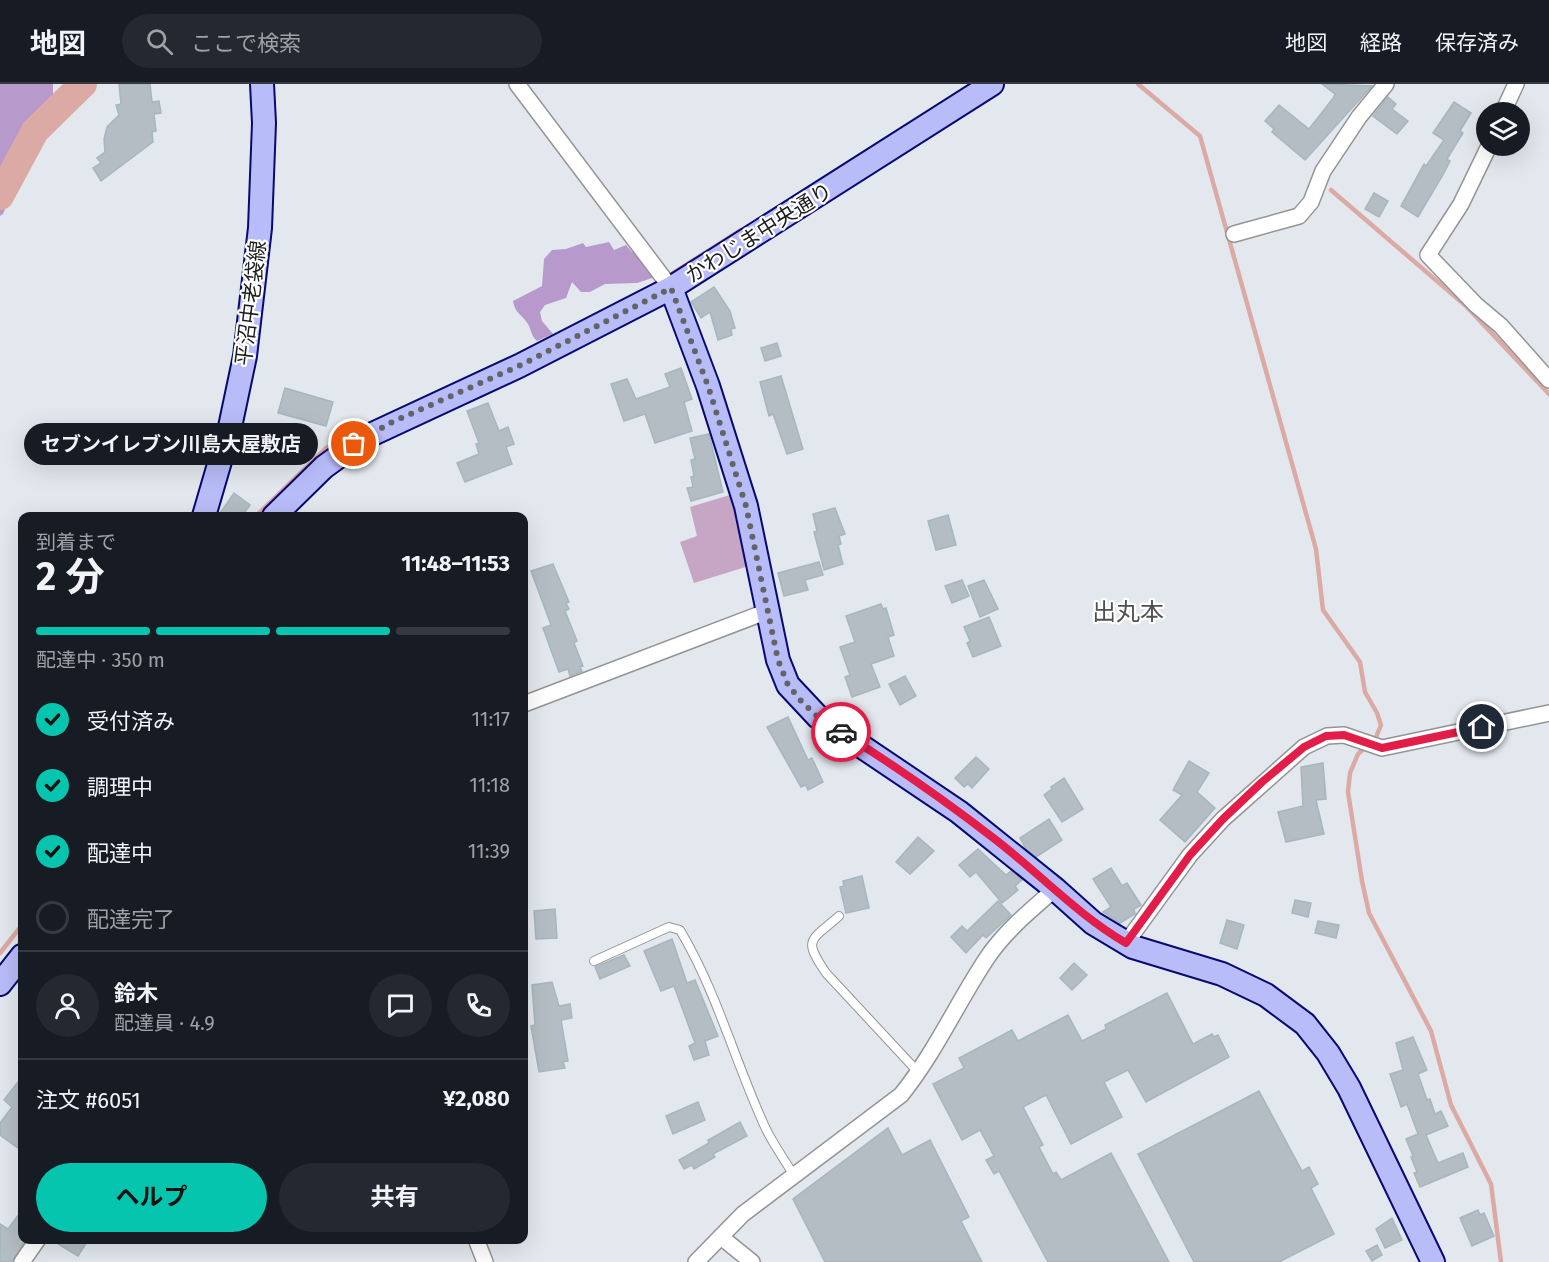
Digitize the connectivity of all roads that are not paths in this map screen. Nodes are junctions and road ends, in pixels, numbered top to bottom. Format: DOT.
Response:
graph roads {
  1 [pos="262,84"];
  2 [pos="517,84"];
  3 [pos="992,84"];
  4 [pos="1386,84"];
  5 [pos="1516,84"];
  6 [pos="1508,102"];
  7 [pos="1483,156"];
  8 [pos="1234,234"];
  9 [pos="671,288"];
  10 [pos="1549,380"];
  11 [pos="205,512"];
  12 [pos="278,512"];
  13 [pos="768,611"];
  14 [pos="528,702"];
  15 [pos="1549,713"];
  16 [pos="1055,889"];
  17 [pos="839,916"];
  18 [pos="1126,943"];
  19 [pos="18,961"];
  20 [pos="594,961"];
  21 [pos="0,984"];
  22 [pos="919,1073"];
  23 [pos="794,1174"];
  24 [pos="721,1237"];
  25 [pos="35,1244"];
  26 [pos="478,1244"];
  27 [pos="22,1262"];
  28 [pos="485,1262"];
  29 [pos="696,1262"];
  30 [pos="752,1262"];
  31 [pos="1433,1262"];
  1 -- 11 [label="street, 平沼中老袋線"];
  2 -- 9 [label="street"];
  3 -- 9 [label="street, かわじま中央通り"];
  4 -- 8 [label="street"];
  5 -- 6 [label="street"];
  7 -- 10 [label="street"];
  9 -- 12 [label="street, かわじま中央通り"];
  9 -- 13 [label="street"];
  13 -- 14 [label="street"];
  13 -- 16 [label="street"];
  15 -- 18 [label="street"];
  16 -- 18 [label="street"];
  16 -- 22 [label="street"];
  17 -- 22 [label="lane"];
  18 -- 31 [label="street"];
  19 -- 21 [label="street"];
  20 -- 23 [label="lane"];
  22 -- 23 [label="street"];
  23 -- 24 [label="street"];
  24 -- 29 [label="street"];
  24 -- 30 [label="street"];
  25 -- 27 [label="street"];
  26 -- 28 [label="street"];
}
